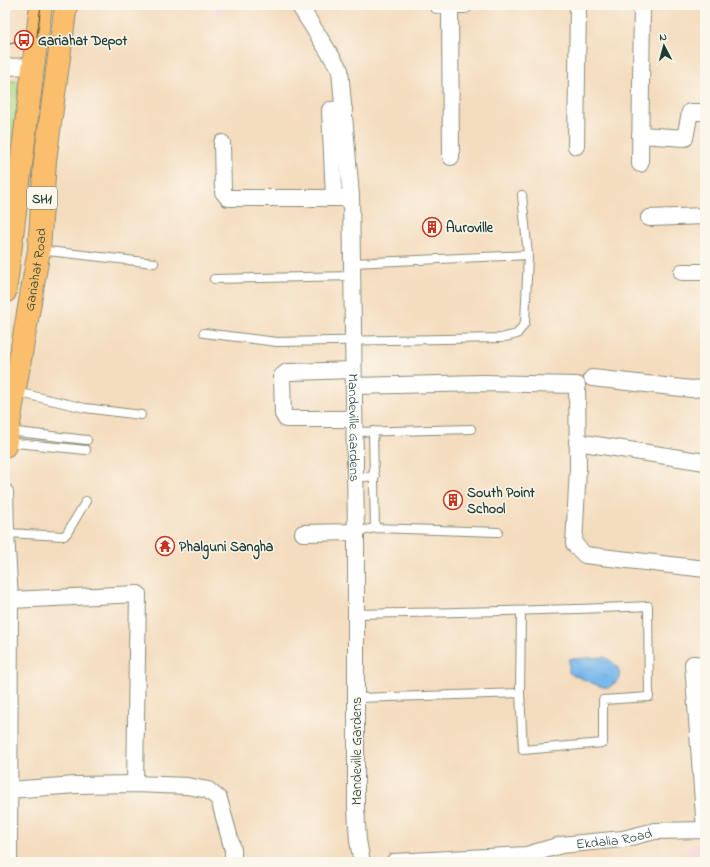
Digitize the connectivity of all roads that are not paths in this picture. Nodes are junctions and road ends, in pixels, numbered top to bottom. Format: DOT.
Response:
graph roads {
  1 [pos="41,5"];
  2 [pos="66,5"];
  3 [pos="299,5"];
  4 [pos="438,5"];
  5 [pos="450,5"];
  6 [pos="465,5"];
  7 [pos="578,5"];
  8 [pos="642,5"];
  9 [pos="34,66"];
  10 [pos="5,67"];
  11 [pos="344,109"];
  12 [pos="705,112"];
  13 [pos="640,135"];
  14 [pos="222,143"];
  15 [pos="576,146"];
  16 [pos="451,156"];
  17 [pos="640,164"];
  18 [pos="522,195"];
  19 [pos="334,198"];
  20 [pos="352,198"];
  21 [pos="705,216"];
  22 [pos="649,218"];
  23 [pos="38,250"];
  24 [pos="8,252"];
  25 [pos="528,255"];
  26 [pos="154,263"];
  27 [pos="353,270"];
  28 [pos="682,272"];
  29 [pos="705,272"];
  30 [pos="214,279"];
  31 [pos="5,292"];
  32 [pos="204,333"];
  33 [pos="353,341"];
  34 [pos="354,370"];
  35 [pos="592,378"];
  36 [pos="354,386"];
  37 [pos="705,388"];
  38 [pos="15,391"];
  39 [pos="141,416"];
  40 [pos="354,425"];
  41 [pos="471,429"];
  42 [pos="373,431"];
  43 [pos="6,440"];
  44 [pos="87,440"];
  45 [pos="577,442"];
  46 [pos="86,450"];
  47 [pos="705,462"];
  48 [pos="375,476"];
  49 [pos="355,478"];
  50 [pos="5,492"];
  51 [pos="86,501"];
  52 [pos="375,528"];
  53 [pos="356,532"];
  54 [pos="498,532"];
  55 [pos="6,533"];
  56 [pos="303,533"];
  57 [pos="705,569"];
  58 [pos="10,600"];
  59 [pos="520,611"];
  60 [pos="356,614"];
  61 [pos="705,665"];
  62 [pos="520,693"];
  63 [pos="356,698"];
  64 [pos="135,784"];
  65 [pos="9,790"];
  66 [pos="705,830"];
  67 [pos="9,862"];
  68 [pos="233,862"];
  69 [pos="362,862"];
  70 [pos="394,862"];
  1 -- 9 [label="main road, Gariahat Road / SH1"];
  2 -- 23 [label="main road, Gariahat Road / SH1"];
  3 -- 11 [label="street, Mandeville Gardens"];
  4 -- 5 [label="street"];
  5 -- 6 [label="street"];
  5 -- 16 [label="street"];
  7 -- 15 [label="street"];
  8 -- 13 [label="street"];
  9 -- 10 [label="street"];
  9 -- 24 [label="main road, Gariahat Road / SH1"];
  11 -- 19 [label="street"];
  11 -- 20 [label="street, Mandeville Gardens"];
  12 -- 13 [label="street"];
  13 -- 17 [label="street"];
  14 -- 19 [label="street"];
  18 -- 25 [label="lane"];
  19 -- 20 [label="street"];
  20 -- 27 [label="street, Mandeville Gardens"];
  21 -- 22 [label="street"];
  23 -- 26 [label="lane"];
  23 -- 38 [label="main road, Gariahat Road / SH1"];
  24 -- 31 [label="main road, Gariahat Road / SH1"];
  25 -- 27 [label="lane"];
  25 -- 33 [label="lane"];
  27 -- 30 [label="lane"];
  27 -- 33 [label="street, Mandeville Gardens"];
  28 -- 29 [label="street"];
  32 -- 33 [label="lane"];
  33 -- 34 [label="street, Mandeville Gardens"];
  34 -- 36 [label="street, Mandeville Gardens"];
  34 -- 40 [label="street"];
  35 -- 37 [label="street"];
  36 -- 40 [label="street, Mandeville Gardens"];
  36 -- 45 [label="street"];
  38 -- 39 [label="lane"];
  38 -- 43 [label="main road, SH1"];
  40 -- 42 [label="lane"];
  40 -- 49 [label="street, Mandeville Gardens"];
  41 -- 42 [label="lane"];
  42 -- 48 [label="lane"];
  43 -- 44 [label="lane"];
  43 -- 46 [label="lane"];
  45 -- 47 [label="street"];
  45 -- 57 [label="street"];
  48 -- 49 [label="lane"];
  48 -- 52 [label="lane"];
  49 -- 53 [label="street, Mandeville Gardens"];
  50 -- 55 [label="street"];
  51 -- 55 [label="lane"];
  52 -- 53 [label="lane"];
  52 -- 54 [label="lane"];
  53 -- 56 [label="street"];
  53 -- 60 [label="street, Mandeville Gardens"];
  55 -- 58 [label="street"];
  58 -- 64 [label="street"];
  58 -- 65 [label="street"];
  59 -- 60 [label="lane"];
  59 -- 62 [label="lane"];
  59 -- 62 [label="lane"];
  60 -- 63 [label="street, Mandeville Gardens"];
  61 -- 66 [label="street"];
  62 -- 63 [label="lane"];
  63 -- 69 [label="street, Mandeville Gardens"];
  64 -- 65 [label="street"];
  64 -- 68 [label="street"];
  65 -- 67 [label="street"];
  66 -- 70 [label="street, Ekdalia Road"];
}
